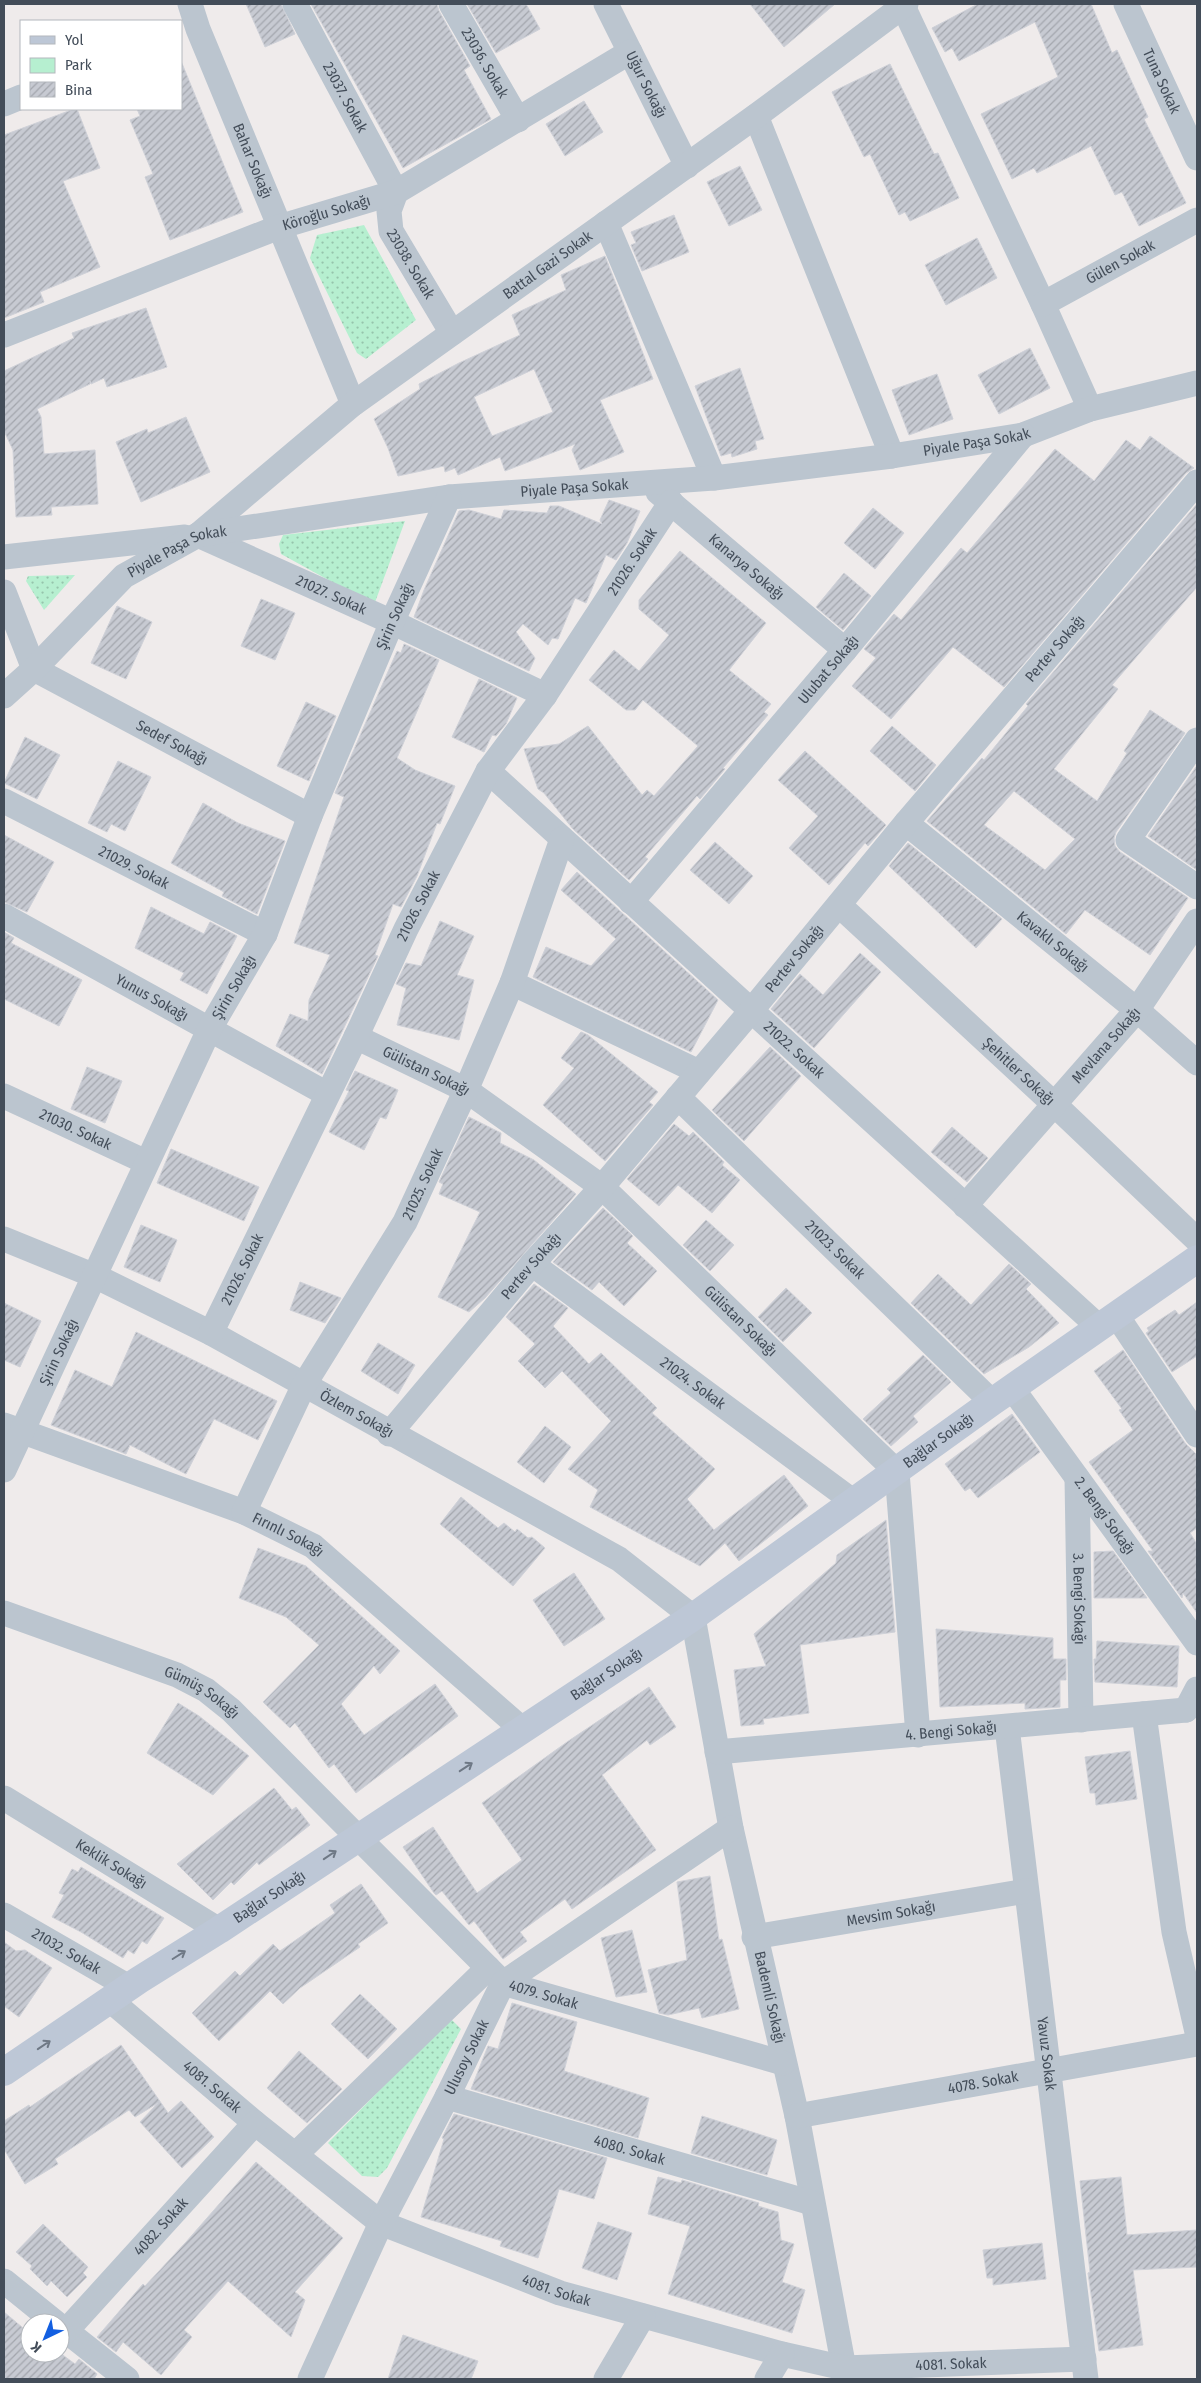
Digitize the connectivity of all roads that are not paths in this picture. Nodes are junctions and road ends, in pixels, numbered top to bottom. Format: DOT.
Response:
graph roads {
  1 [pos="190,4"];
  2 [pos="295,4"];
  3 [pos="451,4"];
  4 [pos="606,4"];
  5 [pos="904,4"];
  6 [pos="1126,4"];
  7 [pos="190,32"];
  8 [pos="630,52"];
  9 [pos="20,97"];
  10 [pos="4,104"];
  11 [pos="756,116"];
  12 [pos="518,120"];
  13 [pos="1197,158"];
  14 [pos="687,166"];
  15 [pos="396,192"];
  16 [pos="1197,220"];
  17 [pos="606,224"];
  18 [pos="279,227"];
  19 [pos="1043,304"];
  20 [pos="452,334"];
  21 [pos="4,335"];
  22 [pos="1197,382"];
  23 [pos="353,404"];
  24 [pos="1090,409"];
  25 [pos="1023,435"];
  26 [pos="892,456"];
  27 [pos="714,478"];
  28 [pos="1197,482"];
  29 [pos="649,484"];
  30 [pos="449,497"];
  31 [pos="671,502"];
  32 [pos="198,536"];
  33 [pos="4,557"];
  34 [pos="4,592"];
  35 [pos="392,622"];
  36 [pos="845,650"];
  37 [pos="34,669"];
  38 [pos="545,695"];
  39 [pos="4,696"];
  40 [pos="1197,740"];
  41 [pos="488,771"];
  42 [pos="4,801"];
  43 [pos="310,816"];
  44 [pos="906,824"];
  45 [pos="562,839"];
  46 [pos="1197,887"];
  47 [pos="631,902"];
  48 [pos="839,905"];
  49 [pos="4,916"];
  50 [pos="1197,921"];
  51 [pos="265,934"];
  52 [pos="512,984"];
  53 [pos="1137,1010"];
  54 [pos="751,1011"];
  55 [pos="209,1030"];
  56 [pos="356,1037"];
  57 [pos="1197,1063"];
  58 [pos="698,1072"];
  59 [pos="466,1090"];
  60 [pos="327,1094"];
  61 [pos="4,1096"];
  62 [pos="678,1097"];
  63 [pos="1055,1105"];
  64 [pos="146,1162"];
  65 [pos="602,1187"];
  66 [pos="965,1206"];
  67 [pos="4,1239"];
  68 [pos="1197,1240"];
  69 [pos="1197,1259"];
  70 [pos="532,1264"];
  71 [pos="94,1276"];
  72 [pos="1108,1322"];
  73 [pos="211,1334"];
  74 [pos="304,1385"];
  75 [pos="1002,1395"];
  76 [pos="12,1428"];
  77 [pos="389,1434"];
  78 [pos="1197,1435"];
  79 [pos="4,1470"];
  80 [pos="898,1472"];
  81 [pos="1078,1478"];
  82 [pos="854,1502"];
  83 [pos="244,1512"];
  84 [pos="4,1613"];
  85 [pos="693,1617"];
  86 [pos="1197,1643"];
  87 [pos="1193,1706"];
  88 [pos="1144,1714"];
  89 [pos="1081,1720"];
  90 [pos="1007,1726"];
  91 [pos="523,1730"];
  92 [pos="918,1735"];
  93 [pos="717,1752"];
  94 [pos="4,1798"];
  95 [pos="731,1828"];
  96 [pos="357,1837"];
  97 [pos="1026,1890"];
  98 [pos="4,1915"];
  99 [pos="219,1930"];
  100 [pos="754,1937"];
  101 [pos="496,1975"];
  102 [pos="120,1994"];
  103 [pos="1197,2032"];
  104 [pos="1197,2044"];
  105 [pos="783,2063"];
  106 [pos="1049,2071"];
  107 [pos="4,2072"];
  108 [pos="447,2098"];
  109 [pos="797,2116"];
  110 [pos="255,2122"];
  111 [pos="296,2154"];
  112 [pos="812,2203"];
  113 [pos="381,2223"];
  114 [pos="4,2281"];
  115 [pos="44,2313"];
  116 [pos="643,2316"];
  117 [pos="70,2317"];
  118 [pos="70,2334"];
  119 [pos="782,2354"];
  120 [pos="1085,2369"];
  121 [pos="845,2374"];
  122 [pos="318,2377"];
  123 [pos="127,2379"];
  124 [pos="606,2379"];
  125 [pos="766,2379"];
  1 -- 7 [label="street, Bahar Sokağı"];
  2 -- 15 [label="street, 23037. Sokak"];
  3 -- 12 [label="street, 23036. Sokak"];
  4 -- 8 [label="street, Uğur Sokağı"];
  5 -- 11 [label="street, Battal Gazi Sokak"];
  5 -- 19 [label="street"];
  6 -- 13 [label="street, Tuna Sokak"];
  7 -- 18 [label="street, Bahar Sokağı"];
  8 -- 12 [label="street, Köroğlu Sokağı"];
  8 -- 14 [label="street, Uğur Sokağı"];
  9 -- 10 [label="street"];
  11 -- 14 [label="street, Battal Gazi Sokak"];
  11 -- 26 [label="street"];
  12 -- 15 [label="street, Köroğlu Sokağı"];
  14 -- 17 [label="street, Battal Gazi Sokak"];
  15 -- 18 [label="street, Köroğlu Sokağı"];
  15 -- 20 [label="street, 23038. Sokak"];
  16 -- 19 [label="street, Gülen Sokak"];
  17 -- 20 [label="street, Battal Gazi Sokak"];
  17 -- 27 [label="street"];
  18 -- 21 [label="street, Köroğlu Sokağı"];
  18 -- 23 [label="street, Bahar Sokağı"];
  19 -- 24 [label="street"];
  20 -- 23 [label="street, Battal Gazi Sokak"];
  22 -- 24 [label="street, Piyale Paşa Sokak"];
  23 -- 32 [label="street, Battal Gazi Sokak"];
  24 -- 25 [label="street, Piyale Paşa Sokak"];
  25 -- 26 [label="street, Piyale Paşa Sokak"];
  25 -- 36 [label="street, Ulubat Sokağı"];
  26 -- 27 [label="street, Piyale Paşa Sokak"];
  27 -- 29 [label="street, Piyale Paşa Sokak"];
  28 -- 44 [label="street, Pertev Sokağı"];
  29 -- 30 [label="street, Piyale Paşa Sokak"];
  29 -- 31 [label="street, Kanarya Sokağı"];
  30 -- 32 [label="street, Piyale Paşa Sokak"];
  30 -- 35 [label="street, Şirin Sokağı"];
  31 -- 36 [label="street, Kanarya Sokağı"];
  31 -- 38 [label="street, 21026. Sokak"];
  32 -- 33 [label="street"];
  32 -- 35 [label="street, 21027. Sokak"];
  32 -- 37 [label="street, Piyale Paşa Sokak"];
  34 -- 37 [label="street"];
  35 -- 38 [label="street, 21027. Sokak"];
  35 -- 43 [label="street, Şirin Sokağı"];
  36 -- 47 [label="street, Ulubat Sokağı"];
  37 -- 39 [label="street, Piyale Paşa Sokak"];
  37 -- 43 [label="street, Sedef Sokağı"];
  38 -- 41 [label="street, 21026. Sokak"];
  40 -- 46 [label="street"];
  41 -- 45 [label="street, 21022. Sokak"];
  41 -- 56 [label="street, 21026. Sokak"];
  42 -- 51 [label="street, 21029. Sokak"];
  43 -- 51 [label="street, Şirin Sokağı"];
  44 -- 48 [label="street, Pertev Sokağı"];
  44 -- 53 [label="street, Kavaklı Sokağı"];
  45 -- 47 [label="street, 21022. Sokak"];
  45 -- 52 [label="street, 21025. Sokak"];
  47 -- 54 [label="street, 21022. Sokak"];
  48 -- 54 [label="street, Pertev Sokağı"];
  48 -- 63 [label="street, Şehitler Sokağı"];
  49 -- 55 [label="street, Yunus Sokağı"];
  50 -- 53 [label="street, Mevlana Sokağı"];
  51 -- 55 [label="street, Şirin Sokağı"];
  52 -- 58 [label="street"];
  52 -- 59 [label="street, 21025. Sokak"];
  53 -- 57 [label="street, Kavaklı Sokağı"];
  53 -- 63 [label="street, Mevlana Sokağı"];
  54 -- 58 [label="street, Pertev Sokağı"];
  54 -- 66 [label="street, 21022. Sokak"];
  55 -- 60 [label="street, Yunus Sokağı"];
  55 -- 64 [label="street, Şirin Sokağı"];
  56 -- 59 [label="street, Gülistan Sokağı"];
  56 -- 60 [label="street, 21026. Sokak"];
  58 -- 62 [label="street, Pertev Sokağı"];
  59 -- 65 [label="street, Gülistan Sokağı"];
  59 -- 74 [label="street, 21025. Sokak"];
  60 -- 73 [label="street, 21026. Sokak"];
  61 -- 64 [label="street, 21030. Sokak"];
  62 -- 65 [label="street, Pertev Sokağı"];
  62 -- 75 [label="street, 21023. Sokak"];
  63 -- 66 [label="street, Mevlana Sokağı"];
  63 -- 68 [label="street, Şehitler Sokağı"];
  64 -- 71 [label="street, Şirin Sokağı"];
  65 -- 70 [label="street, Pertev Sokağı"];
  65 -- 80 [label="street, Gülistan Sokağı"];
  66 -- 72 [label="street, 21022. Sokak"];
  67 -- 71 [label="street, Özlem Sokağı"];
  69 -- 72 [label="main road, Bağlar Sokağı"];
  70 -- 77 [label="street, Pertev Sokağı"];
  70 -- 82 [label="street, 21024. Sokak"];
  71 -- 73 [label="street, Özlem Sokağı"];
  71 -- 76 [label="street, Şirin Sokağı"];
  72 -- 75 [label="main road, Bağlar Sokağı"];
  72 -- 78 [label="street, 21022. Sokak"];
  73 -- 74 [label="street, Özlem Sokağı"];
  74 -- 77 [label="street, Özlem Sokağı"];
  74 -- 83 [label="street, 21025. Sokak"];
  75 -- 80 [label="main road, Bağlar Sokağı"];
  75 -- 81 [label="street, 2. Bengi Sokağı"];
  76 -- 79 [label="street, Şirin Sokağı"];
  76 -- 83 [label="street, Fırınlı Sokağı"];
  77 -- 85 [label="street, Özlem Sokağı"];
  80 -- 82 [label="main road, Bağlar Sokağı"];
  80 -- 92 [label="street"];
  81 -- 86 [label="street, 2. Bengi Sokağı"];
  81 -- 89 [label="street, 3. Bengi Sokağı"];
  82 -- 85 [label="main road, Bağlar Sokağı"];
  83 -- 91 [label="street, Fırınlı Sokağı"];
  84 -- 96 [label="street, Gümüş Sokağı"];
  85 -- 91 [label="main road, Bağlar Sokağı"];
  85 -- 93 [label="street, Bademli Sokağı"];
  87 -- 88 [label="street, 4. Bengi Sokağı"];
  88 -- 89 [label="street, 4. Bengi Sokağı"];
  88 -- 103 [label="street"];
  89 -- 90 [label="street, 4. Bengi Sokağı"];
  90 -- 92 [label="street, 4. Bengi Sokağı"];
  90 -- 97 [label="street, Yavuz Sokak"];
  96 -- 91 [label="main road, Bağlar Sokağı, one-way"];
  92 -- 93 [label="street, 4. Bengi Sokağı"];
  93 -- 95 [label="street, Bademli Sokağı"];
  94 -- 99 [label="street, Keklik Sokağı"];
  95 -- 100 [label="street, Bademli Sokağı"];
  95 -- 101 [label="street, Ulusoy Sokak"];
  99 -- 96 [label="main road, Bağlar Sokağı, one-way"];
  96 -- 101 [label="street, 4079. Sokak"];
  97 -- 100 [label="street, Mevsim Sokağı"];
  97 -- 106 [label="street, Yavuz Sokak"];
  98 -- 102 [label="street, 21032. Sokak"];
  102 -- 99 [label="main road, Bağlar Sokağı, one-way"];
  100 -- 105 [label="street, Bademli Sokağı"];
  101 -- 105 [label="street, 4079. Sokak"];
  101 -- 108 [label="street, Ulusoy Sokak"];
  101 -- 111 [label="street"];
  107 -- 102 [label="main road, Bağlar Sokağı, one-way"];
  102 -- 110 [label="street, 4081. Sokak"];
  104 -- 106 [label="street, 4078. Sokak"];
  105 -- 109 [label="street, Bademli Sokağı"];
  106 -- 109 [label="street, 4078. Sokak"];
  106 -- 120 [label="street, Yavuz Sokak"];
  108 -- 112 [label="street, 4080. Sokak"];
  108 -- 113 [label="street, Ulusoy Sokak"];
  109 -- 112 [label="street, Bademli Sokağı"];
  110 -- 111 [label="street, 4081. Sokak"];
  110 -- 117 [label="street, 4082. Sokak"];
  111 -- 113 [label="street, 4081. Sokak"];
  112 -- 121 [label="street, Bademli Sokağı"];
  113 -- 116 [label="street, 4081. Sokak"];
  113 -- 122 [label="street, Ulusoy Sokak"];
  114 -- 115 [label="street"];
  116 -- 119 [label="street, 4081. Sokak"];
  116 -- 124 [label="street"];
  118 -- 123 [label="street"];
  119 -- 121 [label="street, 4081. Sokak"];
  119 -- 125 [label="street"];
  120 -- 121 [label="street, 4081. Sokak"];
}
